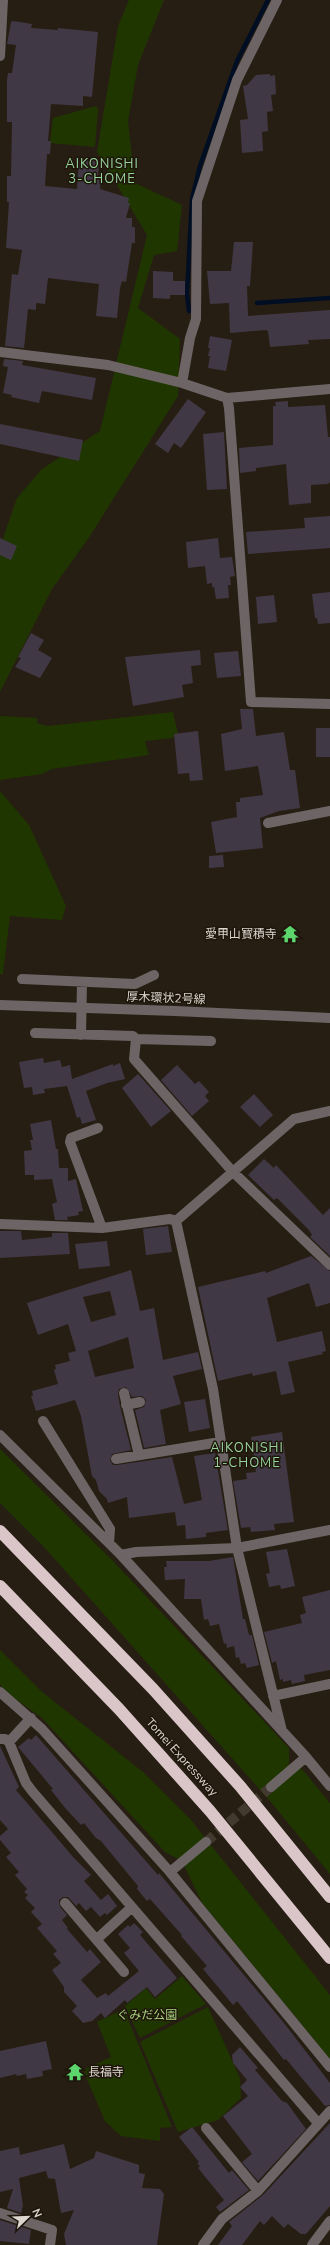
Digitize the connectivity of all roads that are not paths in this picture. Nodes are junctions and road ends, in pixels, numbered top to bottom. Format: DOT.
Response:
graph roads {
  1 [pos="3,0"];
  2 [pos="277,0"];
  3 [pos="0,56"];
  4 [pos="0,352"];
  5 [pos="182,383"];
  6 [pos="330,389"];
  7 [pos="226,398"];
  8 [pos="330,704"];
  9 [pos="330,811"];
  10 [pos="268,823"];
  11 [pos="154,975"];
  12 [pos="22,979"];
  13 [pos="82,982"];
  14 [pos="0,1005"];
  15 [pos="330,1018"];
  16 [pos="35,1033"];
  17 [pos="81,1035"];
  18 [pos="136,1039"];
  19 [pos="211,1041"];
  20 [pos="330,1111"];
  21 [pos="98,1128"];
  22 [pos="232,1171"];
  23 [pos="176,1221"];
  24 [pos="0,1224"];
  25 [pos="102,1228"];
  26 [pos="330,1265"];
  27 [pos="124,1392"];
  28 [pos="140,1402"];
  29 [pos="126,1405"];
  30 [pos="43,1421"];
  31 [pos="0,1435"];
  32 [pos="220,1442"];
  33 [pos="139,1455"];
  34 [pos="116,1459"];
  35 [pos="330,1530"];
  36 [pos="0,1531"];
  37 [pos="109,1543"];
  38 [pos="236,1548"];
  39 [pos="121,1555"];
  40 [pos="0,1586"];
  41 [pos="330,1684"];
  42 [pos="0,1692"];
  43 [pos="273,1696"];
  44 [pos="31,1718"];
  45 [pos="282,1731"];
  46 [pos="4,1740"];
  47 [pos="306,1757"];
  48 [pos="330,1786"];
  49 [pos="271,1787"];
  50 [pos="206,1842"];
  51 [pos="170,1872"];
  52 [pos="330,1896"];
  53 [pos="65,1903"];
  54 [pos="132,1907"];
  55 [pos="97,1939"];
  56 [pos="330,1958"];
  57 [pos="124,1972"];
  58 [pos="330,2067"];
  59 [pos="330,2111"];
  60 [pos="318,2123"];
  61 [pos="206,2128"];
  62 [pos="258,2191"];
  63 [pos="0,2213"];
  64 [pos="330,2221"];
  65 [pos="50,2245"];
  66 [pos="203,2245"];
  67 [pos="312,2245"];
  1 -- 3 [label="street"];
  2 -- 5 [label="street"];
  4 -- 5 [label="street"];
  5 -- 7 [label="street"];
  6 -- 7 [label="street"];
  7 -- 8 [label="street"];
  9 -- 10 [label="street"];
  11 -- 13 [label="street"];
  12 -- 13 [label="street"];
  13 -- 17 [label="street"];
  14 -- 15 [label="street, 厚木環状2号線, bridge"];
  16 -- 17 [label="street"];
  17 -- 18 [label="street"];
  18 -- 19 [label="street"];
  18 -- 22 [label="street"];
  20 -- 22 [label="street"];
  21 -- 25 [label="street"];
  22 -- 23 [label="street"];
  22 -- 26 [label="street"];
  23 -- 25 [label="street"];
  23 -- 32 [label="street"];
  24 -- 25 [label="street"];
  27 -- 29 [label="street"];
  28 -- 29 [label="street"];
  29 -- 33 [label="street"];
  30 -- 37 [label="street"];
  31 -- 37 [label="street"];
  32 -- 33 [label="street"];
  32 -- 38 [label="street"];
  33 -- 34 [label="street"];
  35 -- 38 [label="street"];
  36 -- 52 [label="highway, Tomei Expressway"];
  37 -- 39 [label="street"];
  38 -- 39 [label="street"];
  38 -- 43 [label="street"];
  39 -- 45 [label="street"];
  40 -- 56 [label="highway, Tomei Expressway"];
  41 -- 43 [label="street"];
  42 -- 44 [label="street"];
  43 -- 45 [label="street"];
  44 -- 46 [label="street"];
  44 -- 51 [label="street"];
  45 -- 47 [label="street"];
  46 -- 54 [label="street"];
  47 -- 48 [label="street"];
  47 -- 49 [label="street"];
  50 -- 51 [label="street"];
  51 -- 58 [label="street"];
  53 -- 55 [label="street"];
  54 -- 55 [label="street"];
  54 -- 60 [label="street"];
  55 -- 57 [label="street"];
  59 -- 60 [label="street"];
  60 -- 62 [label="street"];
  61 -- 62 [label="street"];
  62 -- 66 [label="street"];
  63 -- 65 [label="street"];
  64 -- 67 [label="street"];
}
